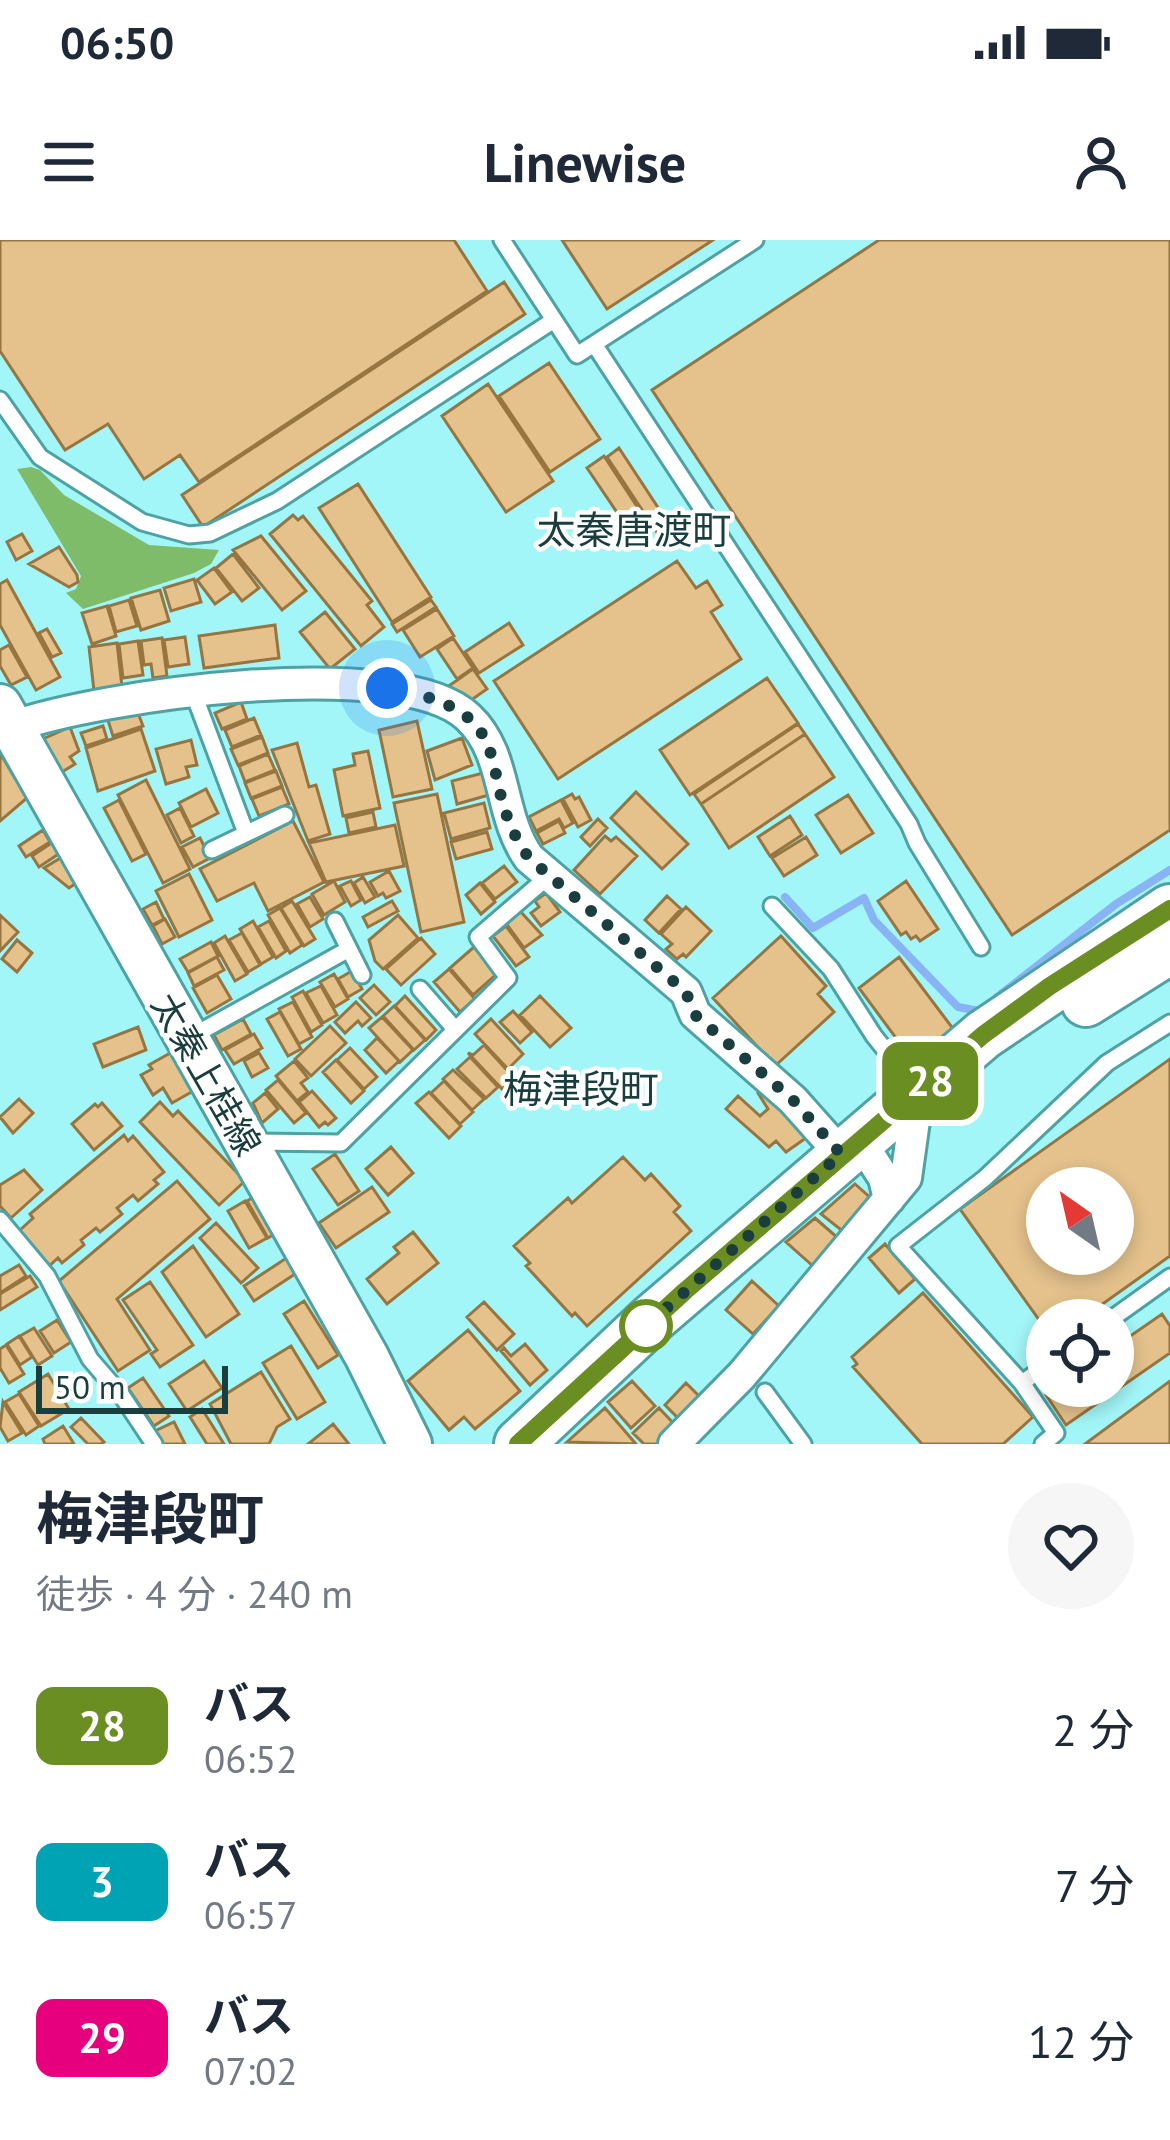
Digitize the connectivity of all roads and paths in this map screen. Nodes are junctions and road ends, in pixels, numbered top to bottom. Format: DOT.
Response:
graph roads {
  1 [pos="502,240"];
  2 [pos="755,240"];
  3 [pos="554,320"];
  4 [pos="595,344"];
  5 [pos="0,400"];
  6 [pos="193,692"];
  7 [pos="6,716"];
  8 [pos="285,815"];
  9 [pos="246,833"];
  10 [pos="212,850"];
  11 [pos="550,875"];
  12 [pos="772,905"];
  13 [pos="1170,909"];
  14 [pos="335,921"];
  15 [pos="980,947"];
  16 [pos="349,949"];
  17 [pos="1170,949"];
  18 [pos="362,975"];
  19 [pos="420,989"];
  20 [pos="1170,1023"];
  21 [pos="455,1029"];
  22 [pos="187,1040"];
  23 [pos="918,1092"];
  24 [pos="246,1142"];
  25 [pos="850,1147"];
  26 [pos="889,1199"];
  27 [pos="0,1220"];
  28 [pos="1170,1277"];
  29 [pos="1134,1303"];
  30 [pos="1026,1380"];
  31 [pos="1022,1383"];
  32 [pos="765,1392"];
  33 [pos="154,1444"];
  34 [pos="410,1444"];
  35 [pos="519,1444"];
  36 [pos="674,1444"];
  37 [pos="803,1444"];
  38 [pos="1043,1444"];
  1 -- 3 [label="lane"];
  2 -- 4 [label="lane"];
  3 -- 4 [label="lane"];
  3 -- 5 [label="lane"];
  4 -- 15 [label="lane"];
  6 -- 7 [label="street"];
  6 -- 9 [label="lane"];
  6 -- 11 [label="street"];
  7 -- 22 [label="main road, 太秦上桂線"];
  8 -- 9 [label="lane"];
  9 -- 10 [label="lane"];
  11 -- 21 [label="lane"];
  11 -- 25 [label="street"];
  12 -- 23 [label="lane"];
  13 -- 23 [label="main road"];
  14 -- 16 [label="lane"];
  16 -- 18 [label="lane"];
  16 -- 22 [label="lane"];
  17 -- 23 [label="main road"];
  19 -- 21 [label="lane"];
  20 -- 31 [label="lane"];
  21 -- 24 [label="lane"];
  22 -- 24 [label="main road, 太秦上桂線"];
  23 -- 25 [label="main road"];
  23 -- 26 [label="street"];
  24 -- 34 [label="main road, 太秦上桂線"];
  25 -- 26 [label="street"];
  25 -- 35 [label="main road"];
  26 -- 36 [label="street"];
  27 -- 33 [label="lane"];
  28 -- 29 [label="lane"];
  30 -- 31 [label="lane"];
  31 -- 38 [label="lane"];
  32 -- 37 [label="lane"];
}
